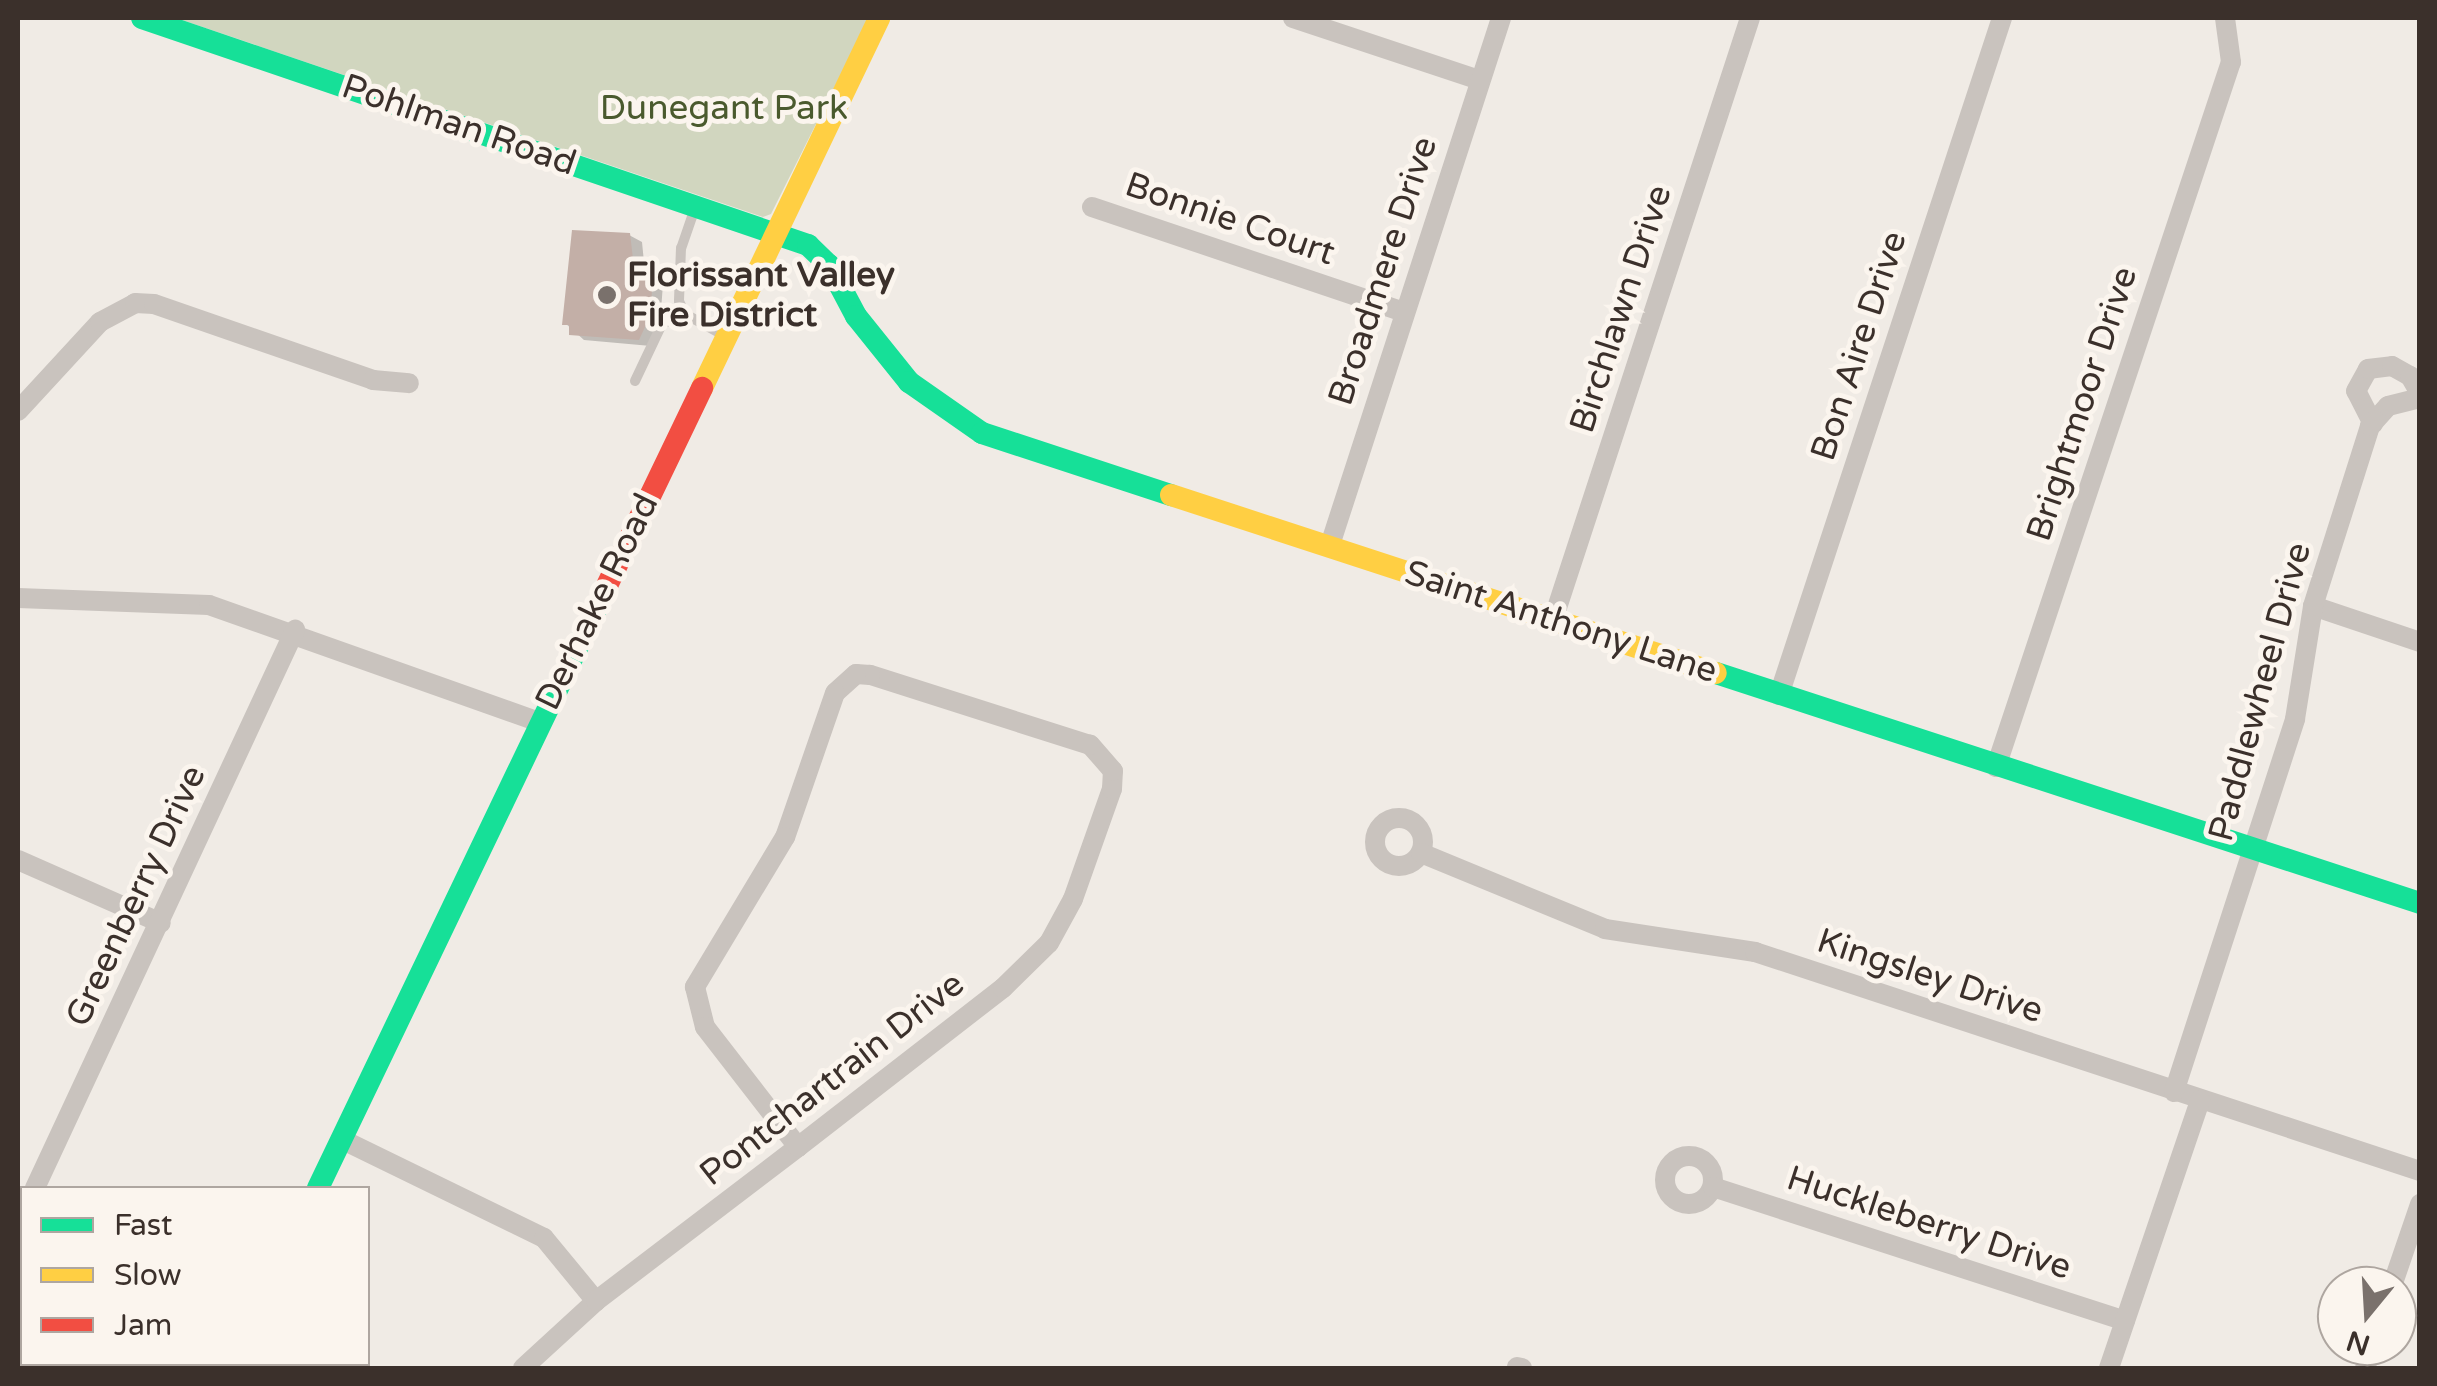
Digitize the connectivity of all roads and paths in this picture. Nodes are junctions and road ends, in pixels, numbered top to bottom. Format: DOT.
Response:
graph roads {
  1 [pos="142,18"];
  2 [pos="879,18"];
  3 [pos="1293,18"];
  4 [pos="1501,18"];
  5 [pos="1750,18"];
  6 [pos="2002,18"];
  7 [pos="2224,18"];
  8 [pos="1480,80"];
  9 [pos="696,206"];
  10 [pos="1092,207"];
  11 [pos="776,233"];
  12 [pos="1404,312"];
  13 [pos="685,314"];
  14 [pos="726,336"];
  15 [pos="634,381"];
  16 [pos="410,383"];
  17 [pos="2420,396"];
  18 [pos="18,411"];
  19 [pos="2373,424"];
  20 [pos="1330,546"];
  21 [pos="18,598"];
  22 [pos="2312,606"];
  23 [pos="1553,620"];
  24 [pos="294,630"];
  25 [pos="2420,642"];
  26 [pos="1778,695"];
  27 [pos="539,722"];
  28 [pos="1996,767"];
  29 [pos="2254,849"];
  30 [pos="1421,852"];
  31 [pos="18,860"];
  32 [pos="2420,903"];
  33 [pos="161,924"];
  34 [pos="2174,1092"];
  35 [pos="2200,1100"];
  36 [pos="341,1139"];
  37 [pos="798,1148"];
  38 [pos="2420,1171"];
  39 [pos="36,1186"];
  40 [pos="319,1186"];
  41 [pos="1713,1186"];
  42 [pos="2420,1204"];
  43 [pos="2399,1266"];
  44 [pos="596,1301"];
  45 [pos="2124,1321"];
  46 [pos="523,1368"];
  47 [pos="2108,1368"];
  1 -- 9 [label="street, Pohlman Road"];
  2 -- 11 [label="street, Derhake Road"];
  3 -- 8 [label="street"];
  4 -- 8 [label="street, Broadmere Drive"];
  5 -- 23 [label="street, Birchlawn Drive"];
  6 -- 26 [label="street, Bon Aire Drive"];
  7 -- 28 [label="street, Brightmoor Drive"];
  8 -- 12 [label="street, Broadmere Drive"];
  9 -- 11 [label="street, Pohlman Road"];
  9 -- 13 [label="lane"];
  10 -- 12 [label="street, Bonnie Court"];
  11 -- 14 [label="street, Derhake Road"];
  11 -- 20 [label="street, Saint Anthony Lane"];
  12 -- 20 [label="street, Broadmere Drive"];
  13 -- 14 [label="lane"];
  13 -- 15 [label="lane"];
  14 -- 27 [label="street, Derhake Road"];
  16 -- 18 [label="street"];
  17 -- 19 [label="street, Paddlewheel Drive"];
  17 -- 19 [label="street"];
  19 -- 22 [label="street, Paddlewheel Drive"];
  20 -- 23 [label="street, Saint Anthony Lane"];
  21 -- 24 [label="street"];
  22 -- 25 [label="street"];
  22 -- 29 [label="street, Paddlewheel Drive"];
  23 -- 26 [label="street, Saint Anthony Lane"];
  24 -- 27 [label="street"];
  24 -- 33 [label="street, Greenberry Drive"];
  26 -- 28 [label="street, Saint Anthony Lane"];
  27 -- 36 [label="street, Derhake Road"];
  28 -- 29 [label="street, Saint Anthony Lane"];
  29 -- 32 [label="street, Saint Anthony Lane"];
  29 -- 34 [label="street, Paddlewheel Drive"];
  30 -- 34 [label="street, Kingsley Drive"];
  31 -- 33 [label="street"];
  33 -- 39 [label="street, Greenberry Drive"];
  34 -- 35 [label="street, Kingsley Drive"];
  35 -- 38 [label="street, Kingsley Drive"];
  35 -- 45 [label="street"];
  36 -- 40 [label="street, Derhake Road"];
  36 -- 44 [label="street"];
  37 -- 37 [label="street, Pontchartrain Drive"];
  37 -- 44 [label="street, Pontchartrain Drive"];
  41 -- 45 [label="street, Huckleberry Drive"];
  42 -- 43 [label="street"];
  44 -- 46 [label="street, Pontchartrain Drive"];
  45 -- 47 [label="street"];
}
